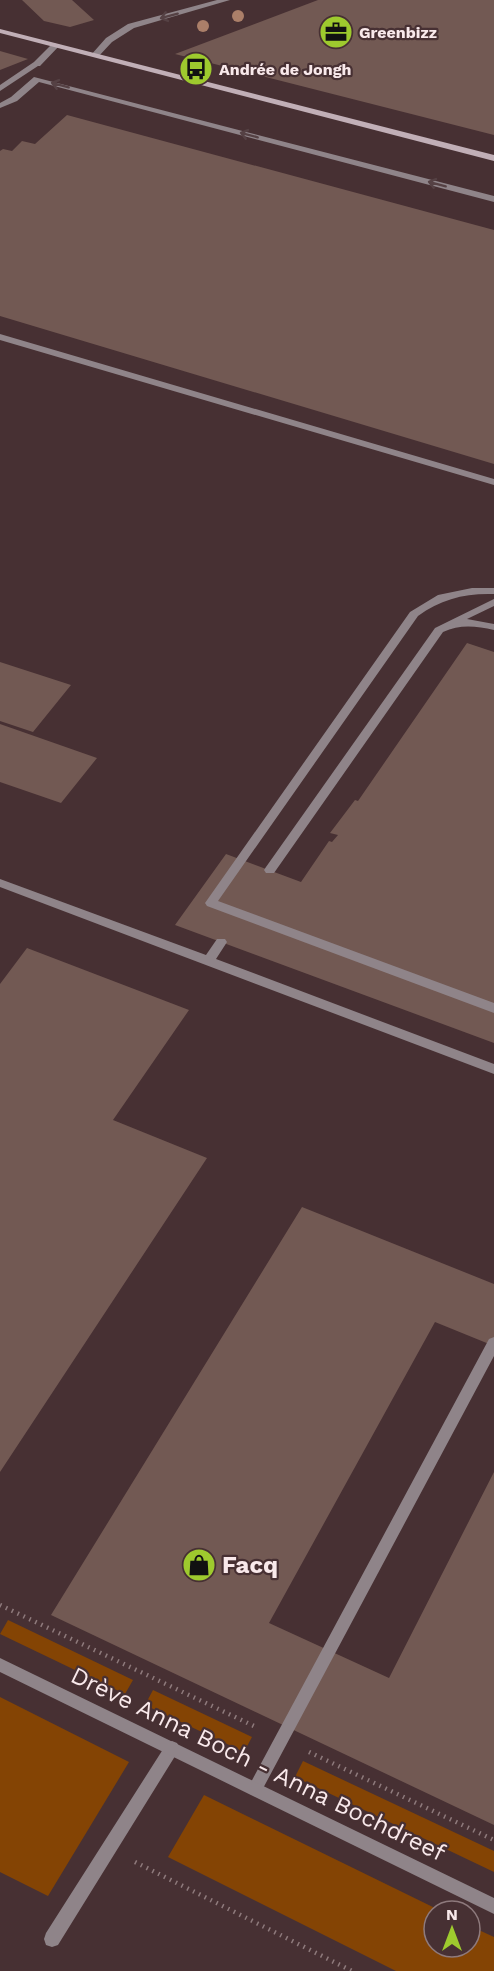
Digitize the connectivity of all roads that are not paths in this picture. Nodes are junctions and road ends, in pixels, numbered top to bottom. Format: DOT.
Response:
graph roads {
  1 [pos="225,0"];
  2 [pos="0,31"];
  3 [pos="56,45"];
  4 [pos="94,55"];
  5 [pos="0,89"];
  6 [pos="0,106"];
  7 [pos="494,159"];
  8 [pos="494,199"];
  9 [pos="0,337"];
  10 [pos="494,482"];
  11 [pos="494,591"];
  12 [pos="494,602"];
  13 [pos="449,624"];
  14 [pos="494,627"];
  15 [pos="270,870"];
  16 [pos="0,883"];
  17 [pos="221,942"];
  18 [pos="208,962"];
  19 [pos="494,1008"];
  20 [pos="494,1070"];
  21 [pos="494,1343"];
  22 [pos="0,1665"];
  23 [pos="172,1748"];
  24 [pos="255,1789"];
  25 [pos="494,1906"];
  26 [pos="52,1939"];
  1 -- 4 [label="street, one-way"];
  2 -- 3 [label="street"];
  3 -- 4 [label="street"];
  3 -- 5 [label="street"];
  4 -- 7 [label="street"];
  8 -- 6 [label="street, one-way"];
  9 -- 10 [label="street"];
  11 -- 19 [label="street"];
  12 -- 13 [label="street"];
  13 -- 14 [label="street"];
  13 -- 15 [label="street"];
  16 -- 18 [label="street"];
  17 -- 18 [label="street"];
  18 -- 20 [label="street"];
  21 -- 24 [label="street"];
  22 -- 23 [label="street, Drève Anna Boch - Anna Bochdreef"];
  23 -- 24 [label="street, Drève Anna Boch - Anna Bochdreef"];
  23 -- 26 [label="street"];
  24 -- 25 [label="street, Drève Anna Boch - Anna Bochdreef"];
}
